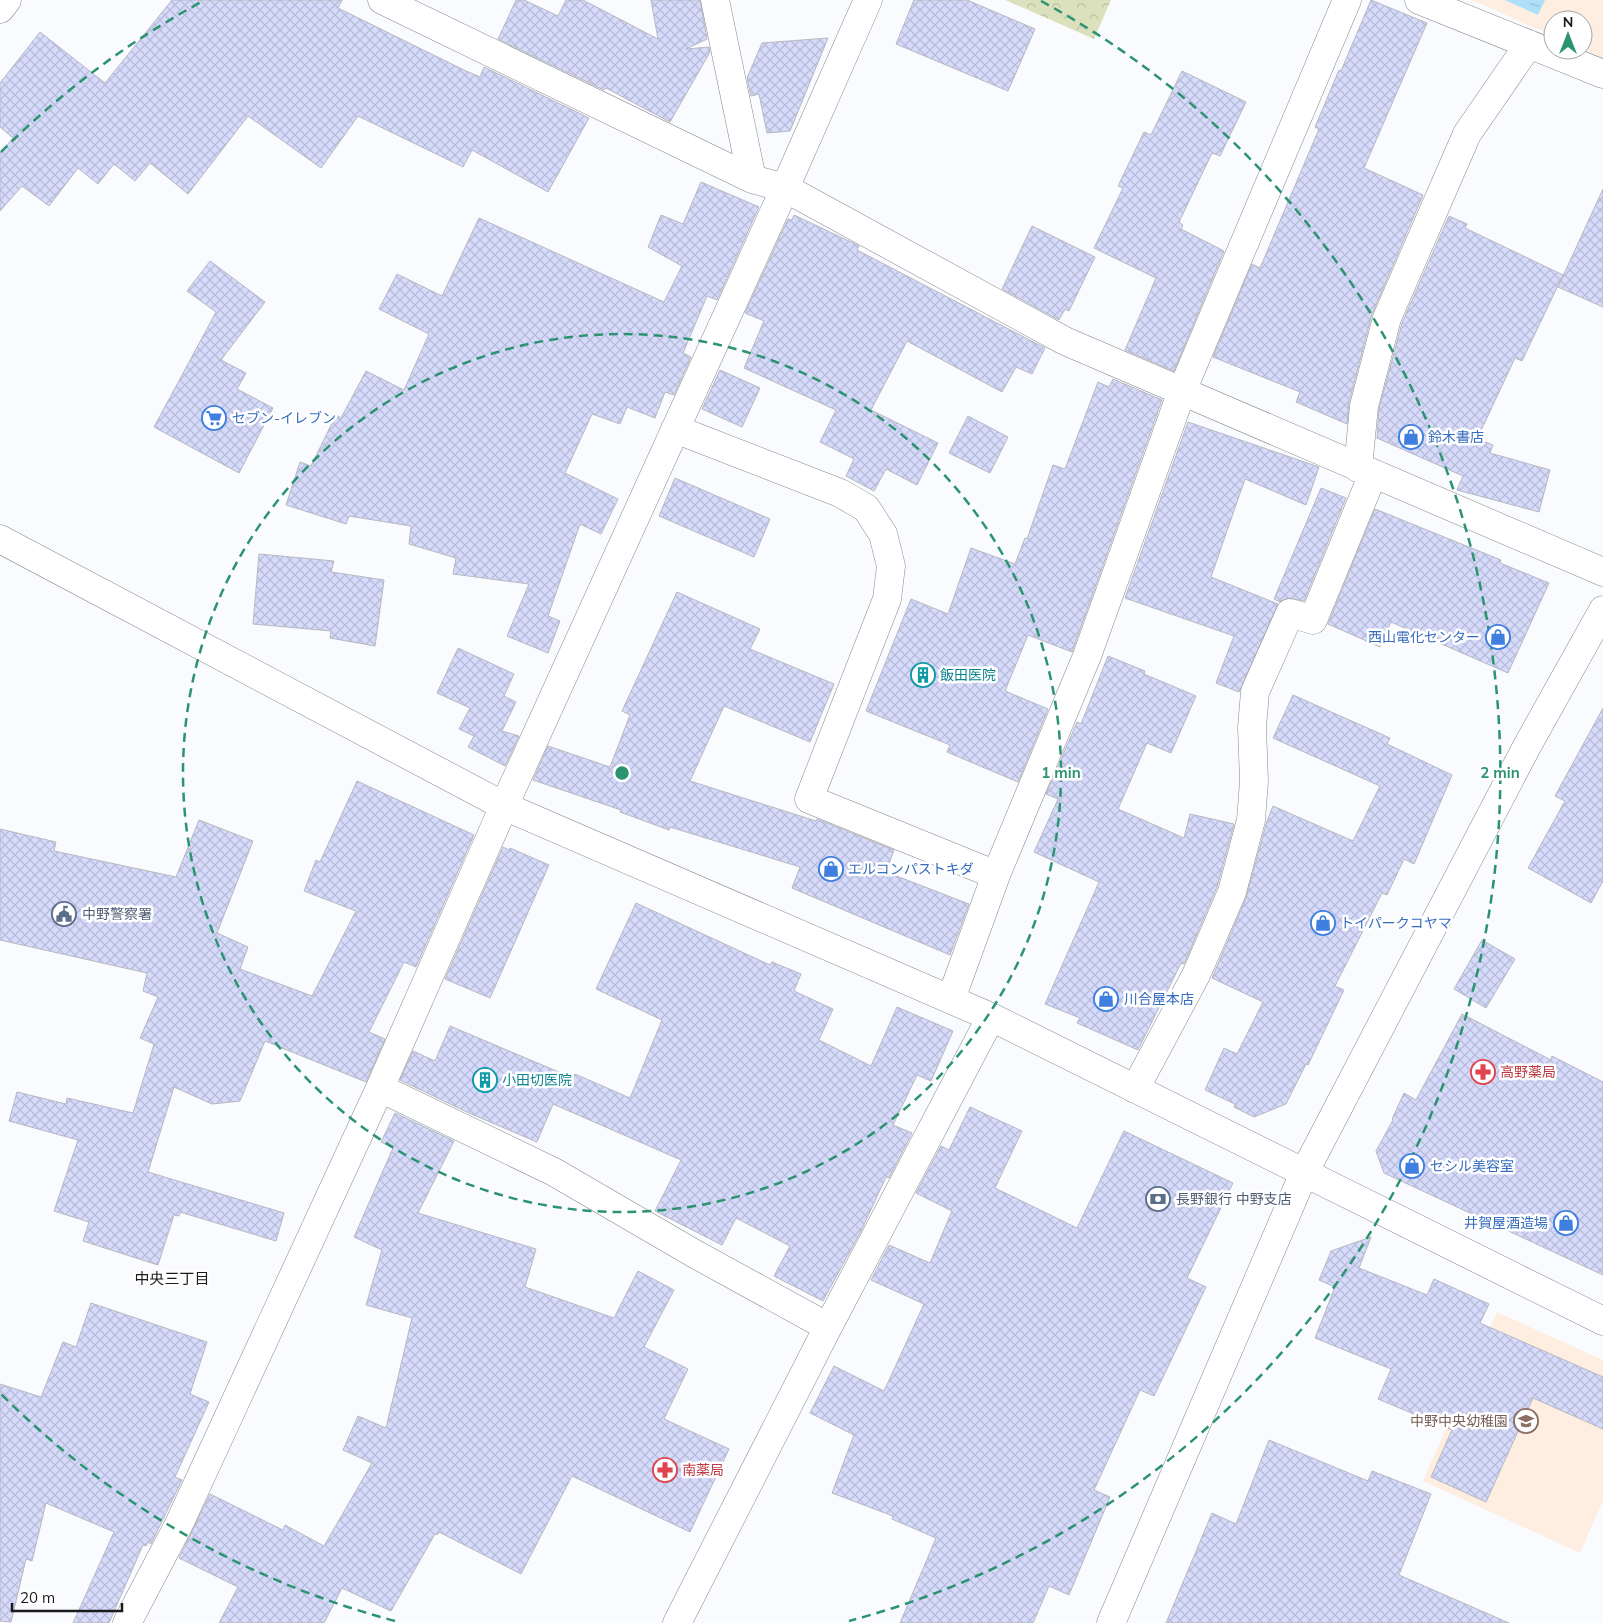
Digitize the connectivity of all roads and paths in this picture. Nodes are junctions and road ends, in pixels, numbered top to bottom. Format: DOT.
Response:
graph roads {
  1 [pos="7,0"];
  2 [pos="382,0"];
  3 [pos="716,0"];
  4 [pos="868,0"];
  5 [pos="1347,0"];
  6 [pos="1419,0"];
  7 [pos="0,9"];
  8 [pos="1529,44"];
  9 [pos="1603,74"];
  10 [pos="752,179"];
  11 [pos="785,188"];
  12 [pos="1182,391"];
  13 [pos="675,429"];
  14 [pos="1366,471"];
  15 [pos="0,539"];
  16 [pos="1603,572"];
  17 [pos="1603,610"];
  18 [pos="504,806"];
  19 [pos="996,875"];
  20 [pos="951,999"];
  21 [pos="991,1017"];
  22 [pos="380,1088"];
  23 [pos="1135,1088"];
  24 [pos="1304,1173"];
  25 [pos="1603,1321"];
  26 [pos="828,1327"];
  27 [pos="127,1623"];
  28 [pos="677,1623"];
  29 [pos="1111,1623"];
  1 -- 7 [label="street"];
  2 -- 10 [label="street"];
  3 -- 10 [label="street"];
  4 -- 11 [label="street"];
  5 -- 12 [label="street"];
  6 -- 8 [label="street"];
  8 -- 9 [label="street"];
  8 -- 14 [label="street"];
  10 -- 11 [label="street"];
  11 -- 12 [label="street"];
  11 -- 13 [label="street"];
  12 -- 14 [label="street"];
  12 -- 19 [label="street"];
  13 -- 18 [label="street"];
  13 -- 19 [label="street"];
  14 -- 16 [label="street"];
  14 -- 23 [label="street"];
  15 -- 18 [label="street"];
  17 -- 24 [label="street"];
  18 -- 20 [label="street"];
  18 -- 22 [label="street"];
  19 -- 20 [label="street"];
  20 -- 21 [label="street"];
  21 -- 23 [label="street"];
  21 -- 26 [label="street"];
  22 -- 26 [label="street"];
  22 -- 27 [label="street"];
  23 -- 24 [label="street"];
  24 -- 25 [label="street"];
  24 -- 29 [label="street"];
  26 -- 28 [label="street"];
}
